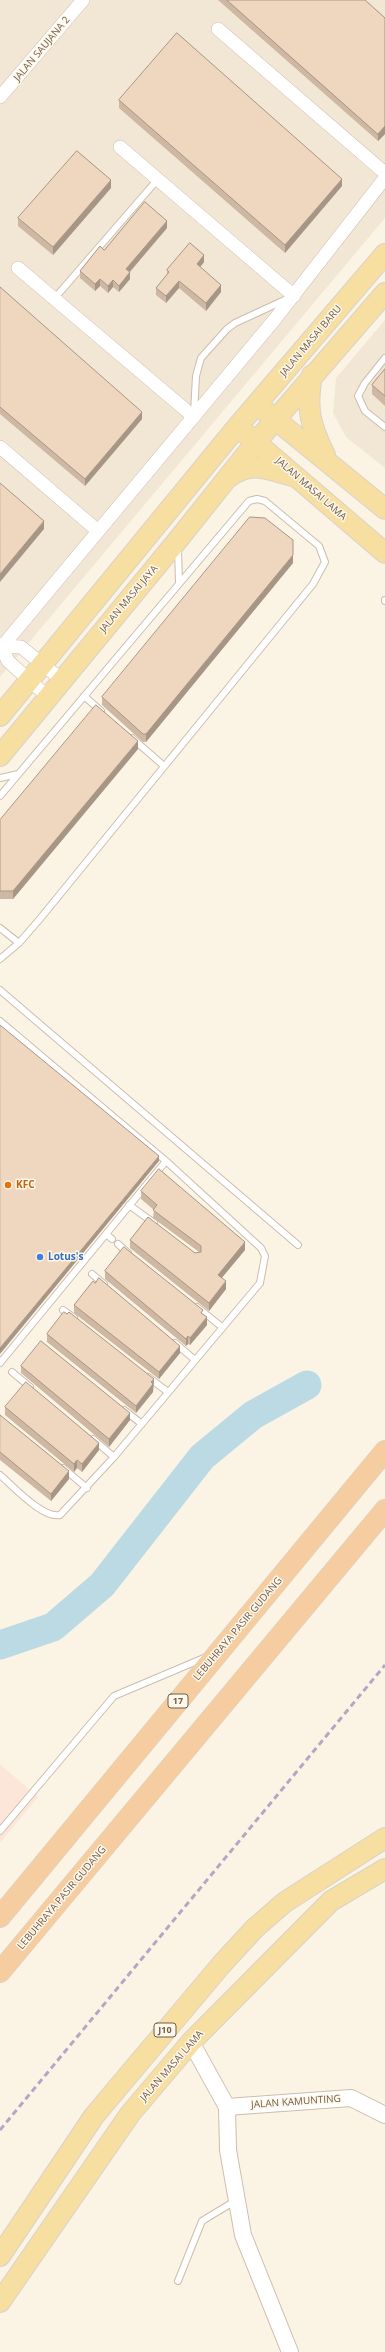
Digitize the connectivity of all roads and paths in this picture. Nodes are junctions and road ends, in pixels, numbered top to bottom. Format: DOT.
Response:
graph roads {
  1 [pos="83,0"];
  2 [pos="218,29"];
  3 [pos="0,97"];
  4 [pos="120,146"];
  5 [pos="385,173"];
  6 [pos="385,178"];
  7 [pos="158,179"];
  8 [pos="385,254"];
  9 [pos="18,268"];
  10 [pos="385,293"];
  11 [pos="294,296"];
  12 [pos="54,299"];
  13 [pos="385,358"];
  14 [pos="312,375"];
  15 [pos="257,404"];
  16 [pos="194,417"];
  17 [pos="276,419"];
  18 [pos="237,426"];
  19 [pos="385,427"];
  20 [pos="256,442"];
  21 [pos="0,447"];
  22 [pos="327,460"];
  23 [pos="297,477"];
  24 [pos="223,482"];
  25 [pos="385,509"];
  26 [pos="98,531"];
  27 [pos="177,541"];
  28 [pos="385,553"];
  29 [pos="179,583"];
  30 [pos="1,646"];
  31 [pos="42,664"];
  32 [pos="29,680"];
  33 [pos="62,680"];
  34 [pos="84,696"];
  35 [pos="48,697"];
  36 [pos="0,716"];
  37 [pos="107,716"];
  38 [pos="124,731"];
  39 [pos="0,756"];
  40 [pos="164,766"];
  41 [pos="18,774"];
  42 [pos="0,778"];
  43 [pos="0,796"];
  44 [pos="0,928"];
  45 [pos="19,943"];
  46 [pos="0,959"];
  47 [pos="0,990"];
  48 [pos="0,1021"];
  49 [pos="166,1161"];
  50 [pos="130,1205"];
  51 [pos="161,1229"];
  52 [pos="106,1234"];
  53 [pos="112,1239"];
  54 [pos="118,1244"];
  55 [pos="298,1245"];
  56 [pos="136,1259"];
  57 [pos="81,1265"];
  58 [pos="110,1290"];
  59 [pos="191,1302"];
  60 [pos="63,1310"];
  61 [pos="78,1322"];
  62 [pos="222,1327"];
  63 [pos="27,1331"];
  64 [pos="33,1336"];
  65 [pos="171,1340"];
  66 [pos="195,1360"];
  67 [pos="0,1363"];
  68 [pos="144,1373"];
  69 [pos="36,1392"];
  70 [pos="168,1392"];
  71 [pos="117,1405"];
  72 [pos="142,1424"];
  73 [pos="84,1432"];
  74 [pos="385,1451"];
  75 [pos="114,1457"];
  76 [pos="56,1462"];
  77 [pos="0,1475"];
  78 [pos="87,1488"];
  79 [pos="385,1510"];
  80 [pos="219,1652"];
  81 [pos="0,1830"];
  82 [pos="385,1838"];
  83 [pos="385,1869"];
  84 [pos="0,1917"];
  85 [pos="0,1972"];
  86 [pos="191,2042"];
  87 [pos="227,2107"];
  88 [pos="385,2115"];
  89 [pos="236,2200"];
  90 [pos="0,2256"];
  91 [pos="178,2280"];
  92 [pos="0,2302"];
  93 [pos="289,2351"];
  1 -- 3 [label="street, JALAN SAUJANA 2"];
  2 -- 5 [label="street"];
  4 -- 7 [label="street"];
  6 -- 11 [label="street"];
  7 -- 11 [label="street"];
  7 -- 12 [label="lane"];
  8 -- 15 [label="main road, JALAN MASAI BARU"];
  9 -- 12 [label="street"];
  10 -- 14 [label="main road"];
  11 -- 16 [label="street"];
  11 -- 16 [label="lane"];
  12 -- 16 [label="street"];
  13 -- 19 [label="lane"];
  14 -- 17 [label="main road"];
  14 -- 22 [label="main road"];
  15 -- 17 [label="main road"];
  15 -- 18 [label="main road, JALAN MASAI BARU"];
  16 -- 26 [label="street"];
  17 -- 20 [label="main road"];
  17 -- 22 [label="main road"];
  18 -- 20 [label="main road, JALAN MASAI LAMA"];
  18 -- 31 [label="main road"];
  20 -- 23 [label="main road, JALAN MASAI LAMA"];
  20 -- 24 [label="main road, JALAN MASAI JAYA"];
  21 -- 26 [label="street"];
  22 -- 25 [label="main road"];
  23 -- 24 [label="main road"];
  23 -- 28 [label="main road, JALAN MASAI LAMA"];
  24 -- 27 [label="main road, JALAN MASAI JAYA"];
  26 -- 30 [label="street"];
  27 -- 29 [label="lane"];
  27 -- 33 [label="main road, JALAN MASAI JAYA"];
  29 -- 34 [label="lane"];
  29 -- 40 [label="lane"];
  30 -- 31 [label="street"];
  30 -- 32 [label="street"];
  31 -- 32 [label="main road"];
  31 -- 33 [label="street"];
  32 -- 35 [label="street"];
  32 -- 36 [label="main road"];
  33 -- 35 [label="main road, JALAN MASAI JAYA"];
  34 -- 37 [label="lane"];
  34 -- 41 [label="lane"];
  35 -- 39 [label="main road, JALAN MASAI JAYA"];
  38 -- 40 [label="lane"];
  40 -- 45 [label="lane"];
  41 -- 42 [label="lane"];
  41 -- 43 [label="lane"];
  44 -- 45 [label="lane"];
  45 -- 46 [label="lane"];
  47 -- 55 [label="lane"];
  48 -- 49 [label="lane"];
  49 -- 50 [label="lane"];
  49 -- 62 [label="lane"];
  50 -- 51 [label="lane"];
  50 -- 52 [label="lane"];
  52 -- 53 [label="lane"];
  52 -- 57 [label="lane"];
  54 -- 56 [label="lane"];
  57 -- 58 [label="lane"];
  57 -- 63 [label="lane"];
  59 -- 62 [label="lane"];
  60 -- 61 [label="lane"];
  62 -- 66 [label="lane"];
  63 -- 64 [label="lane"];
  63 -- 67 [label="lane"];
  65 -- 66 [label="lane"];
  66 -- 70 [label="lane"];
  67 -- 69 [label="lane"];
  68 -- 70 [label="lane"];
  70 -- 72 [label="lane"];
  71 -- 72 [label="lane"];
  72 -- 75 [label="lane"];
  73 -- 75 [label="lane"];
  74 -- 80 [label="highway, LEBUHRAYA PASIR GUDANG / 17"];
  75 -- 78 [label="lane"];
  76 -- 78 [label="lane"];
  77 -- 78 [label="lane"];
  79 -- 85 [label="highway, LEBUHRAYA PASIR GUDANG"];
  80 -- 81 [label="lane"];
  80 -- 84 [label="highway, LEBUHRAYA PASIR GUDANG / 17"];
  82 -- 90 [label="main road, J10"];
  83 -- 86 [label="main road, JALAN MASAI LAMA / J10"];
  86 -- 87 [label="street"];
  86 -- 92 [label="main road, JALAN MASAI LAMA / J10"];
  87 -- 88 [label="street, JALAN KAMUNTING"];
  87 -- 89 [label="street"];
  89 -- 91 [label="lane"];
  89 -- 93 [label="street"];
}
